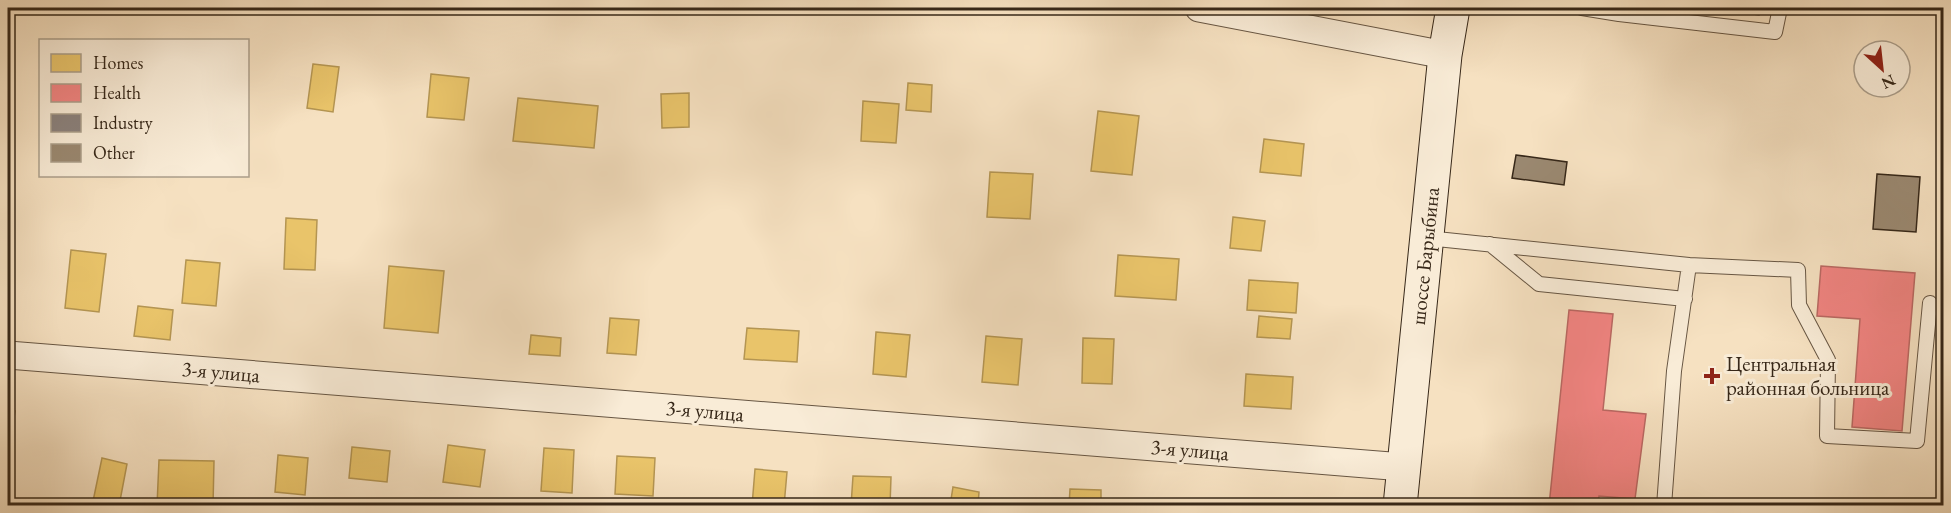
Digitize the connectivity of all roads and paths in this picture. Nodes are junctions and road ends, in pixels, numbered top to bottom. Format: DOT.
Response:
graph roads {
  1 [pos="1198,8"];
  2 [pos="1453,8"];
  3 [pos="1582,8"];
  4 [pos="1780,8"];
  5 [pos="1445,55"];
  6 [pos="1427,238"];
  7 [pos="1490,244"];
  8 [pos="1689,264"];
  9 [pos="1685,299"];
  10 [pos="1930,303"];
  11 [pos="8,356"];
  12 [pos="1403,467"];
  13 [pos="1400,506"];
  14 [pos="1664,506"];
  1 -- 5 [label="street"];
  2 -- 5 [label="main road, шоссе Барыбина"];
  3 -- 4 [label="lane"];
  5 -- 6 [label="main road, шоссе Барыбина"];
  6 -- 7 [label="lane"];
  6 -- 12 [label="main road, шоссе Барыбина"];
  7 -- 8 [label="lane"];
  7 -- 9 [label="lane"];
  8 -- 9 [label="lane"];
  8 -- 10 [label="lane"];
  9 -- 14 [label="lane"];
  11 -- 12 [label="street, 3-я улица"];
  12 -- 13 [label="main road, шоссе Барыбина"];
}
